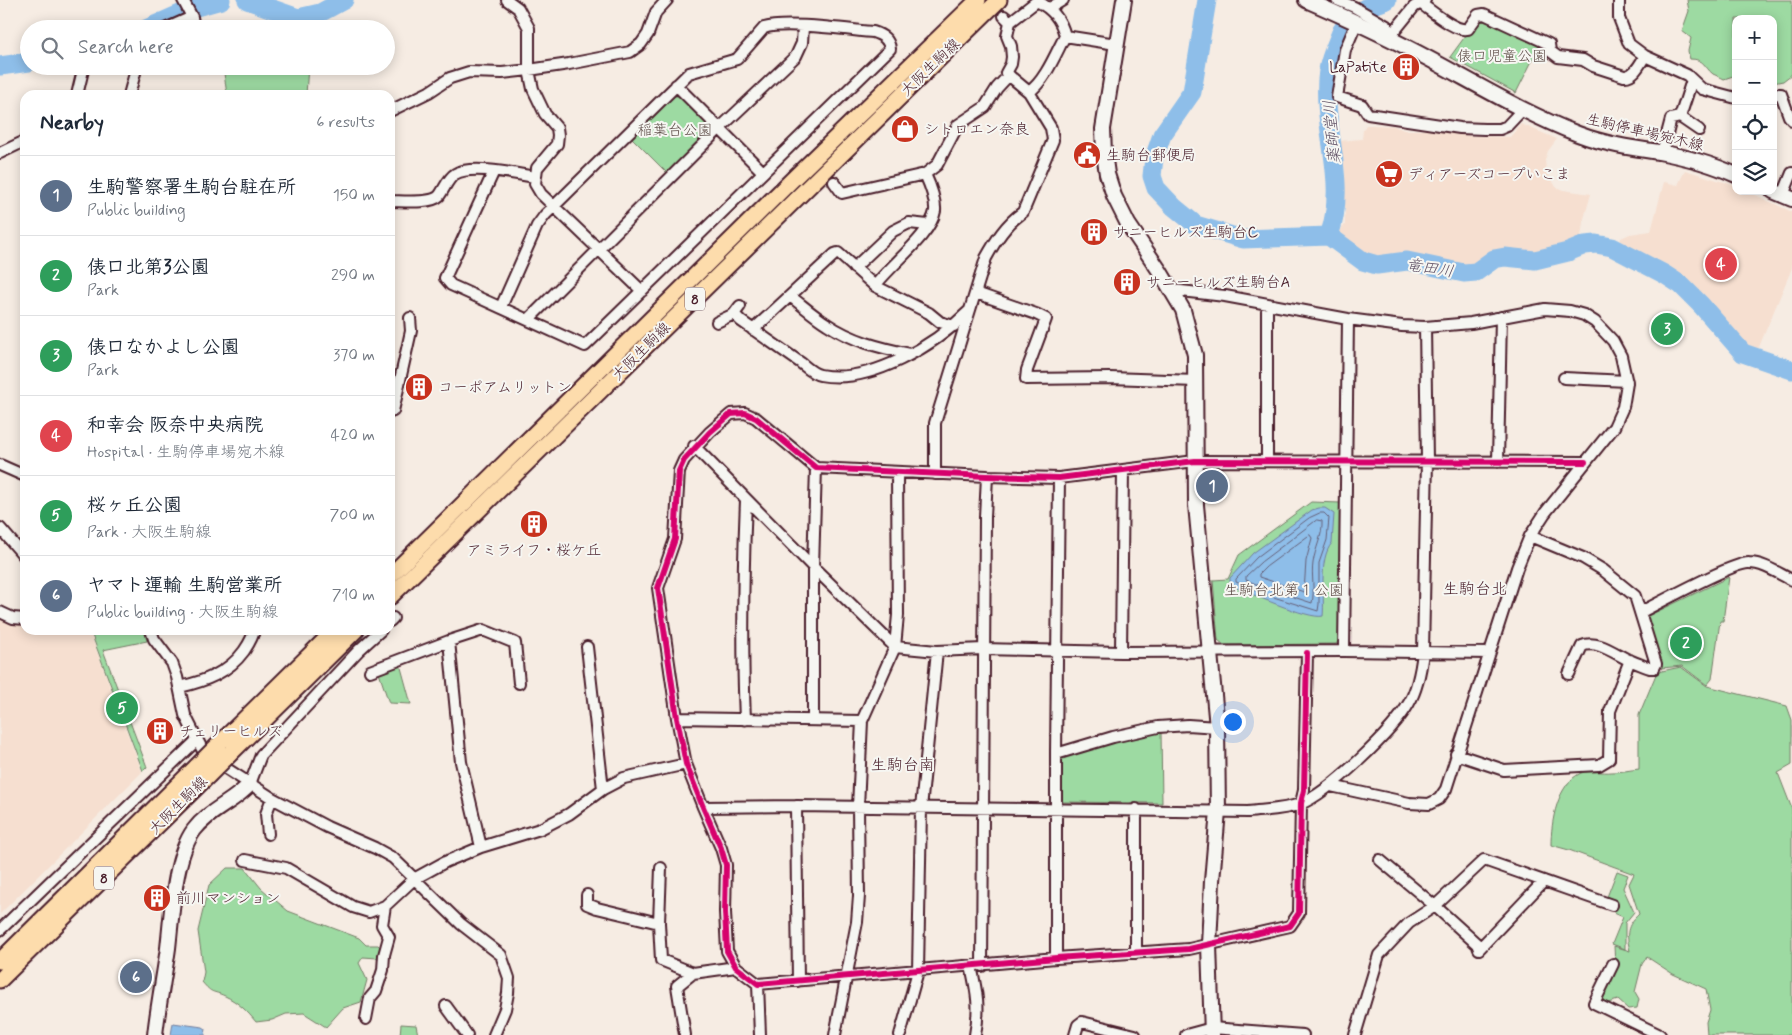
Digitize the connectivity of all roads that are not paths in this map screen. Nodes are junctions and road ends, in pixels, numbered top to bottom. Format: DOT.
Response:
graph roads {
  1 [pos="507,0"];
  2 [pos="667,0"];
  3 [pos="978,0"];
  4 [pos="999,0"];
  5 [pos="1063,0"];
  6 [pos="1124,0"];
  7 [pos="1306,0"];
  8 [pos="1336,0"];
  9 [pos="1619,0"];
  10 [pos="184,2"];
  11 [pos="1422,2"];
  12 [pos="1050,8"];
  13 [pos="191,16"];
  14 [pos="183,20"];
  15 [pos="192,20"];
  16 [pos="1357,22"];
  17 [pos="803,27"];
  18 [pos="1388,33"];
  19 [pos="1065,36"];
  20 [pos="1116,44"];
  21 [pos="1645,56"];
  22 [pos="529,70"];
  23 [pos="82,75"];
  24 [pos="134,75"];
  25 [pos="1009,76"];
  26 [pos="1692,80"];
  27 [pos="676,85"];
  28 [pos="78,90"];
  29 [pos="130,90"];
  30 [pos="1029,92"];
  31 [pos="1777,94"];
  32 [pos="1732,97"];
  33 [pos="395,110"];
  34 [pos="1522,110"];
  35 [pos="1680,117"];
  36 [pos="1792,120"];
  37 [pos="719,129"];
  38 [pos="1699,130"];
  39 [pos="20,144"];
  40 [pos="0,153"];
  41 [pos="1662,153"];
  42 [pos="494,171"];
  43 [pos="763,172"];
  44 [pos="1732,172"];
  45 [pos="1792,173"];
  46 [pos="926,174"];
  47 [pos="535,177"];
  48 [pos="834,182"];
  49 [pos="1783,195"];
  50 [pos="395,201"];
  51 [pos="553,205"];
  52 [pos="928,225"];
  53 [pos="598,249"];
  54 [pos="854,268"];
  55 [pos="875,286"];
  56 [pos="1172,290"];
  57 [pos="642,291"];
  58 [pos="976,293"];
  59 [pos="790,296"];
  60 [pos="1267,305"];
  61 [pos="501,308"];
  62 [pos="970,309"];
  63 [pos="1501,317"];
  64 [pos="410,318"];
  65 [pos="1348,319"];
  66 [pos="528,320"];
  67 [pos="717,322"];
  68 [pos="954,326"];
  69 [pos="1426,327"];
  70 [pos="753,330"];
  71 [pos="910,354"];
  72 [pos="1564,378"];
  73 [pos="1196,381"];
  74 [pos="1627,381"];
  75 [pos="395,402"];
  76 [pos="694,446"];
  77 [pos="1427,460"];
  78 [pos="1195,461"];
  79 [pos="1267,461"];
  80 [pos="1345,462"];
  81 [pos="1498,462"];
  82 [pos="1585,462"];
  83 [pos="0,465"];
  84 [pos="816,468"];
  85 [pos="1123,470"];
  86 [pos="897,472"];
  87 [pos="20,474"];
  88 [pos="935,474"];
  89 [pos="987,476"];
  90 [pos="1059,478"];
  91 [pos="746,500"];
  92 [pos="0,528"];
  93 [pos="1530,536"];
  94 [pos="20,551"];
  95 [pos="813,568"];
  96 [pos="395,571"];
  97 [pos="1792,580"];
  98 [pos="395,592"];
  99 [pos="0,612"];
  100 [pos="1640,612"];
  101 [pos="20,619"];
  102 [pos="153,635"];
  103 [pos="252,635"];
  104 [pos="330,635"];
  105 [pos="350,635"];
  106 [pos="376,635"];
  107 [pos="449,641"];
  108 [pos="587,647"];
  109 [pos="895,647"];
  110 [pos="984,650"];
  111 [pos="937,651"];
  112 [pos="1057,651"];
  113 [pos="1210,651"];
  114 [pos="1344,651"];
  115 [pos="1121,652"];
  116 [pos="1307,652"];
  117 [pos="1423,652"];
  118 [pos="1489,653"];
  119 [pos="1630,660"];
  120 [pos="370,671"];
  121 [pos="1570,674"];
  122 [pos="519,683"];
  123 [pos="180,687"];
  124 [pos="677,718"];
  125 [pos="745,720"];
  126 [pos="813,720"];
  127 [pos="862,721"];
  128 [pos="1217,727"];
  129 [pos="197,740"];
  130 [pos="226,748"];
  131 [pos="1056,754"];
  132 [pos="1456,754"];
  133 [pos="686,764"];
  134 [pos="250,784"];
  135 [pos="1331,786"];
  136 [pos="602,790"];
  137 [pos="272,798"];
  138 [pos="1301,803"];
  139 [pos="796,806"];
  140 [pos="858,806"];
  141 [pos="703,807"];
  142 [pos="921,808"];
  143 [pos="984,809"];
  144 [pos="1136,809"];
  145 [pos="1056,810"];
  146 [pos="1218,811"];
  147 [pos="268,834"];
  148 [pos="481,847"];
  149 [pos="245,860"];
  150 [pos="1380,860"];
  151 [pos="661,868"];
  152 [pos="414,879"];
  153 [pos="1544,881"];
  154 [pos="587,895"];
  155 [pos="1612,905"];
  156 [pos="385,906"];
  157 [pos="1435,906"];
  158 [pos="660,923"];
  159 [pos="0,930"];
  160 [pos="1210,946"];
  161 [pos="1136,953"];
  162 [pos="1056,958"];
  163 [pos="1613,964"];
  164 [pos="971,966"];
  165 [pos="982,966"];
  166 [pos="736,967"];
  167 [pos="918,971"];
  168 [pos="2,974"];
  169 [pos="692,974"];
  170 [pos="846,976"];
  171 [pos="798,981"];
  172 [pos="758,984"];
  173 [pos="446,1006"];
  174 [pos="366,1019"];
  175 [pos="1212,1032"];
  176 [pos="155,1035"];
  177 [pos="467,1035"];
  178 [pos="494,1035"];
  179 [pos="685,1035"];
  180 [pos="760,1035"];
  181 [pos="835,1035"];
  182 [pos="900,1035"];
  183 [pos="976,1035"];
  184 [pos="1075,1035"];
  185 [pos="1135,1035"];
  186 [pos="1186,1035"];
  187 [pos="1303,1035"];
  188 [pos="1355,1035"];
  189 [pos="1660,1035"];
  1 -- 22 [label="street"];
  2 -- 22 [label="street"];
  3 -- 96 [label="main road, 大阪生駒線 / 8"];
  4 -- 98 [label="main road, 大阪生駒線 / 8"];
  5 -- 12 [label="street"];
  6 -- 20 [label="street"];
  7 -- 16 [label="street, 生駒停車場宛木線"];
  8 -- 18 [label="street"];
  9 -- 21 [label="street"];
  10 -- 13 [label="street"];
  11 -- 18 [label="street"];
  11 -- 21 [label="street"];
  12 -- 19 [label="street"];
  12 -- 25 [label="street"];
  13 -- 14 [label="street"];
  13 -- 15 [label="street"];
  16 -- 18 [label="street, 生駒停車場宛木線"];
  16 -- 34 [label="street"];
  17 -- 27 [label="street"];
  17 -- 37 [label="street"];
  17 -- 43 [label="street"];
  18 -- 34 [label="street, 生駒停車場宛木線"];
  19 -- 20 [label="street"];
  19 -- 30 [label="street"];
  20 -- 56 [label="street"];
  21 -- 26 [label="street"];
  22 -- 33 [label="street"];
  22 -- 47 [label="street"];
  23 -- 28 [label="street"];
  24 -- 29 [label="street"];
  25 -- 30 [label="street"];
  25 -- 46 [label="street"];
  26 -- 32 [label="street"];
  26 -- 35 [label="street"];
  27 -- 37 [label="street"];
  27 -- 51 [label="street"];
  30 -- 58 [label="street"];
  31 -- 36 [label="street"];
  34 -- 41 [label="street, 生駒停車場宛木線"];
  35 -- 38 [label="street"];
  35 -- 41 [label="street"];
  37 -- 43 [label="street"];
  37 -- 53 [label="street"];
  39 -- 40 [label="street"];
  41 -- 44 [label="street, 生駒停車場宛木線"];
  42 -- 47 [label="street"];
  42 -- 50 [label="street"];
  42 -- 61 [label="street"];
  43 -- 57 [label="street"];
  45 -- 49 [label="street"];
  46 -- 48 [label="street"];
  46 -- 52 [label="street"];
  47 -- 51 [label="street"];
  51 -- 53 [label="street"];
  51 -- 61 [label="street"];
  52 -- 54 [label="street"];
  52 -- 55 [label="street"];
  53 -- 57 [label="street"];
  53 -- 66 [label="street"];
  54 -- 55 [label="street"];
  54 -- 59 [label="street"];
  55 -- 68 [label="street"];
  56 -- 60 [label="street"];
  56 -- 73 [label="street"];
  57 -- 66 [label="street"];
  58 -- 62 [label="street"];
  58 -- 73 [label="street"];
  59 -- 70 [label="street"];
  59 -- 71 [label="street"];
  60 -- 65 [label="street"];
  60 -- 79 [label="street"];
  61 -- 66 [label="street"];
  62 -- 68 [label="street"];
  62 -- 88 [label="street"];
  63 -- 69 [label="street"];
  63 -- 74 [label="street"];
  63 -- 81 [label="street"];
  64 -- 75 [label="street"];
  65 -- 69 [label="street"];
  65 -- 80 [label="street"];
  67 -- 70 [label="street"];
  68 -- 71 [label="street"];
  69 -- 77 [label="street"];
  70 -- 71 [label="street"];
  72 -- 74 [label="street"];
  73 -- 78 [label="street"];
  74 -- 82 [label="street"];
  76 -- 84 [label="street"];
  76 -- 91 [label="street"];
  76 -- 124 [label="street"];
  77 -- 80 [label="street"];
  77 -- 81 [label="street"];
  77 -- 117 [label="street"];
  78 -- 79 [label="street"];
  78 -- 85 [label="street"];
  78 -- 113 [label="street"];
  79 -- 80 [label="street"];
  80 -- 114 [label="street"];
  81 -- 82 [label="street"];
  82 -- 93 [label="street"];
  83 -- 87 [label="street"];
  84 -- 86 [label="street"];
  84 -- 95 [label="street"];
  85 -- 90 [label="street"];
  85 -- 115 [label="street"];
  86 -- 88 [label="street"];
  86 -- 109 [label="street"];
  88 -- 89 [label="street"];
  89 -- 90 [label="street"];
  89 -- 110 [label="street"];
  90 -- 112 [label="street"];
  91 -- 95 [label="street"];
  91 -- 125 [label="street"];
  92 -- 94 [label="street"];
  93 -- 100 [label="street"];
  93 -- 118 [label="street"];
  95 -- 109 [label="street"];
  95 -- 126 [label="street"];
  97 -- 100 [label="street"];
  99 -- 101 [label="street"];
  100 -- 119 [label="street"];
  102 -- 123 [label="street"];
  103 -- 123 [label="street"];
  104 -- 130 [label="main road, 大阪生駒線 / 8"];
  105 -- 130 [label="main road, 大阪生駒線 / 8"];
  106 -- 134 [label="street"];
  107 -- 120 [label="street"];
  107 -- 122 [label="street"];
  107 -- 148 [label="street"];
  108 -- 136 [label="street"];
  109 -- 111 [label="street"];
  109 -- 127 [label="street"];
  110 -- 111 [label="street"];
  110 -- 112 [label="street"];
  110 -- 143 [label="street"];
  111 -- 142 [label="street"];
  112 -- 115 [label="street"];
  112 -- 131 [label="street"];
  113 -- 115 [label="street"];
  113 -- 116 [label="street"];
  113 -- 128 [label="street"];
  114 -- 116 [label="street"];
  114 -- 117 [label="street"];
  116 -- 138 [label="street"];
  117 -- 118 [label="street"];
  117 -- 135 [label="street"];
  118 -- 132 [label="street"];
  119 -- 121 [label="street"];
  119 -- 132 [label="street"];
  123 -- 129 [label="street"];
  124 -- 125 [label="street"];
  124 -- 133 [label="street"];
  125 -- 126 [label="street"];
  126 -- 127 [label="street"];
  127 -- 140 [label="street"];
  128 -- 131 [label="street"];
  128 -- 146 [label="street"];
  129 -- 134 [label="street"];
  129 -- 159 [label="street"];
  130 -- 168 [label="main road, 大阪生駒線 / 8, bridge"];
  131 -- 145 [label="street"];
  132 -- 135 [label="street"];
  133 -- 136 [label="street"];
  133 -- 141 [label="street"];
  134 -- 137 [label="street"];
  134 -- 176 [label="street"];
  135 -- 138 [label="street"];
  136 -- 148 [label="street"];
  137 -- 147 [label="street"];
  137 -- 152 [label="street"];
  138 -- 146 [label="street"];
  138 -- 160 [label="street"];
  139 -- 140 [label="street"];
  139 -- 141 [label="street"];
  139 -- 171 [label="street"];
  140 -- 142 [label="street"];
  140 -- 170 [label="street"];
  141 -- 166 [label="street"];
  142 -- 143 [label="street"];
  142 -- 167 [label="street"];
  143 -- 145 [label="street"];
  143 -- 165 [label="street"];
  144 -- 145 [label="street"];
  144 -- 146 [label="street"];
  144 -- 161 [label="street"];
  145 -- 162 [label="street"];
  146 -- 160 [label="street"];
  148 -- 152 [label="street"];
  149 -- 156 [label="street"];
  150 -- 157 [label="street"];
  151 -- 158 [label="street"];
  152 -- 156 [label="street"];
  152 -- 178 [label="street"];
  153 -- 155 [label="street"];
  153 -- 157 [label="street"];
  153 -- 157 [label="street"];
  154 -- 158 [label="street"];
  156 -- 174 [label="street"];
  157 -- 188 [label="street"];
  158 -- 169 [label="street"];
  160 -- 161 [label="street"];
  160 -- 175 [label="street"];
  161 -- 162 [label="street"];
  162 -- 165 [label="street"];
  163 -- 189 [label="street"];
  164 -- 165 [label="street"];
  164 -- 167 [label="street"];
  164 -- 183 [label="street"];
  166 -- 169 [label="street"];
  166 -- 172 [label="street"];
  167 -- 170 [label="street"];
  167 -- 182 [label="street"];
  169 -- 179 [label="street"];
  170 -- 171 [label="street"];
  170 -- 181 [label="street"];
  171 -- 172 [label="street"];
  172 -- 180 [label="street"];
  173 -- 177 [label="street"];
  175 -- 186 [label="street"];
  175 -- 187 [label="street"];
  184 -- 185 [label="street"];
}
